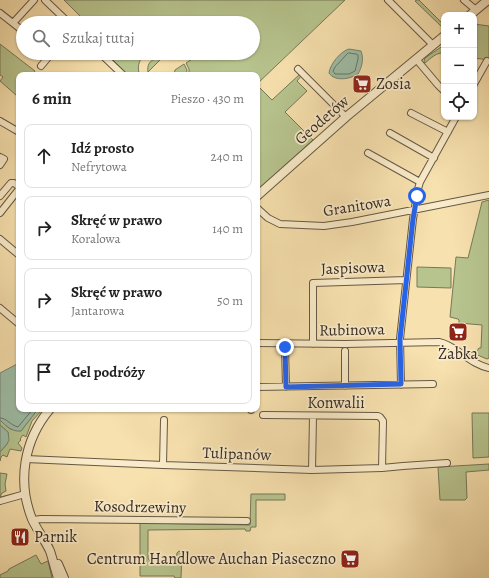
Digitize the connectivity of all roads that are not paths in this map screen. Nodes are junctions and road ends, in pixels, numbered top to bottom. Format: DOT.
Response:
graph roads {
  1 [pos="34,0"];
  2 [pos="45,0"];
  3 [pos="388,0"];
  4 [pos="464,0"];
  5 [pos="488,0"];
  6 [pos="472,12"];
  7 [pos="474,12"];
  8 [pos="0,13"];
  9 [pos="19,16"];
  10 [pos="61,16"];
  11 [pos="16,20"];
  12 [pos="13,23"];
  13 [pos="16,25"];
  14 [pos="441,38"];
  15 [pos="433,45"];
  16 [pos="416,58"];
  17 [pos="46,60"];
  18 [pos="107,60"];
  19 [pos="487,61"];
  20 [pos="41,66"];
  21 [pos="298,69"];
  22 [pos="120,72"];
  23 [pos="477,79"];
  24 [pos="441,88"];
  25 [pos="411,113"];
  26 [pos="346,116"];
  27 [pos="454,120"];
  28 [pos="0,121"];
  29 [pos="16,130"];
  30 [pos="448,132"];
  31 [pos="390,133"];
  32 [pos="368,153"];
  33 [pos="434,158"];
  34 [pos="420,182"];
  35 [pos="16,185"];
  36 [pos="16,193"];
  37 [pos="260,193"];
  38 [pos="489,195"];
  39 [pos="0,196"];
  40 [pos="415,209"];
  41 [pos="260,211"];
  42 [pos="0,213"];
  43 [pos="0,239"];
  44 [pos="16,252"];
  45 [pos="406,280"];
  46 [pos="0,308"];
  47 [pos="16,320"];
  48 [pos="260,343"];
  49 [pos="400,343"];
  50 [pos="313,344"];
  51 [pos="285,347"];
  52 [pos="345,351"];
  53 [pos="489,368"];
  54 [pos="401,384"];
  55 [pos="433,384"];
  56 [pos="345,386"];
  57 [pos="260,387"];
  58 [pos="286,387"];
  59 [pos="47,412"];
  60 [pos="263,415"];
  61 [pos="313,416"];
  62 [pos="164,420"];
  63 [pos="26,459"];
  64 [pos="447,463"];
  65 [pos="163,465"];
  66 [pos="382,468"];
  67 [pos="312,470"];
  68 [pos="25,494"];
  69 [pos="0,501"];
  70 [pos="33,520"];
  71 [pos="247,521"];
  72 [pos="50,551"];
  73 [pos="58,578"];
  74 [pos="64,578"];
  1 -- 9 [label="street"];
  2 -- 10 [label="street"];
  3 -- 15 [label="street"];
  4 -- 6 [label="street"];
  5 -- 7 [label="street"];
  8 -- 12 [label="street"];
  11 -- 12 [label="street"];
  12 -- 13 [label="street"];
  14 -- 15 [label="street, Geodetów"];
  15 -- 16 [label="street, Geodetów"];
  16 -- 24 [label="street"];
  16 -- 26 [label="street, Geodetów"];
  17 -- 20 [label="street"];
  18 -- 22 [label="street"];
  19 -- 23 [label="street"];
  21 -- 26 [label="street"];
  25 -- 30 [label="street"];
  26 -- 37 [label="street, Geodetów"];
  27 -- 30 [label="street"];
  28 -- 29 [label="street"];
  30 -- 33 [label="street"];
  31 -- 33 [label="street"];
  32 -- 34 [label="street"];
  33 -- 34 [label="street"];
  34 -- 40 [label="street"];
  35 -- 39 [label="street"];
  36 -- 42 [label="street"];
  38 -- 40 [label="street, Granitowa"];
  40 -- 41 [label="street, Granitowa"];
  40 -- 45 [label="street"];
  43 -- 44 [label="street"];
  45 -- 49 [label="street"];
  45 -- 50 [label="street, Jaspisowa"];
  46 -- 47 [label="street"];
  48 -- 50 [label="street, Rubinowa"];
  49 -- 50 [label="street, Rubinowa"];
  49 -- 53 [label="street, Rubinowa"];
  49 -- 54 [label="street"];
  51 -- 58 [label="street"];
  52 -- 56 [label="street"];
  54 -- 55 [label="street"];
  54 -- 56 [label="street"];
  56 -- 58 [label="street"];
  57 -- 58 [label="street"];
  59 -- 63 [label="street"];
  60 -- 61 [label="street, Konwalii"];
  61 -- 66 [label="street, Konwalii"];
  61 -- 67 [label="street"];
  62 -- 65 [label="street"];
  63 -- 65 [label="street, Tulipanów"];
  63 -- 68 [label="street"];
  64 -- 66 [label="street, Tulipanów"];
  65 -- 67 [label="street, Tulipanów"];
  66 -- 67 [label="street, Tulipanów"];
  68 -- 69 [label="street"];
  68 -- 70 [label="street"];
  70 -- 71 [label="street, Kosodrzewiny"];
  70 -- 72 [label="street"];
  72 -- 73 [label="street"];
  72 -- 74 [label="street"];
}
